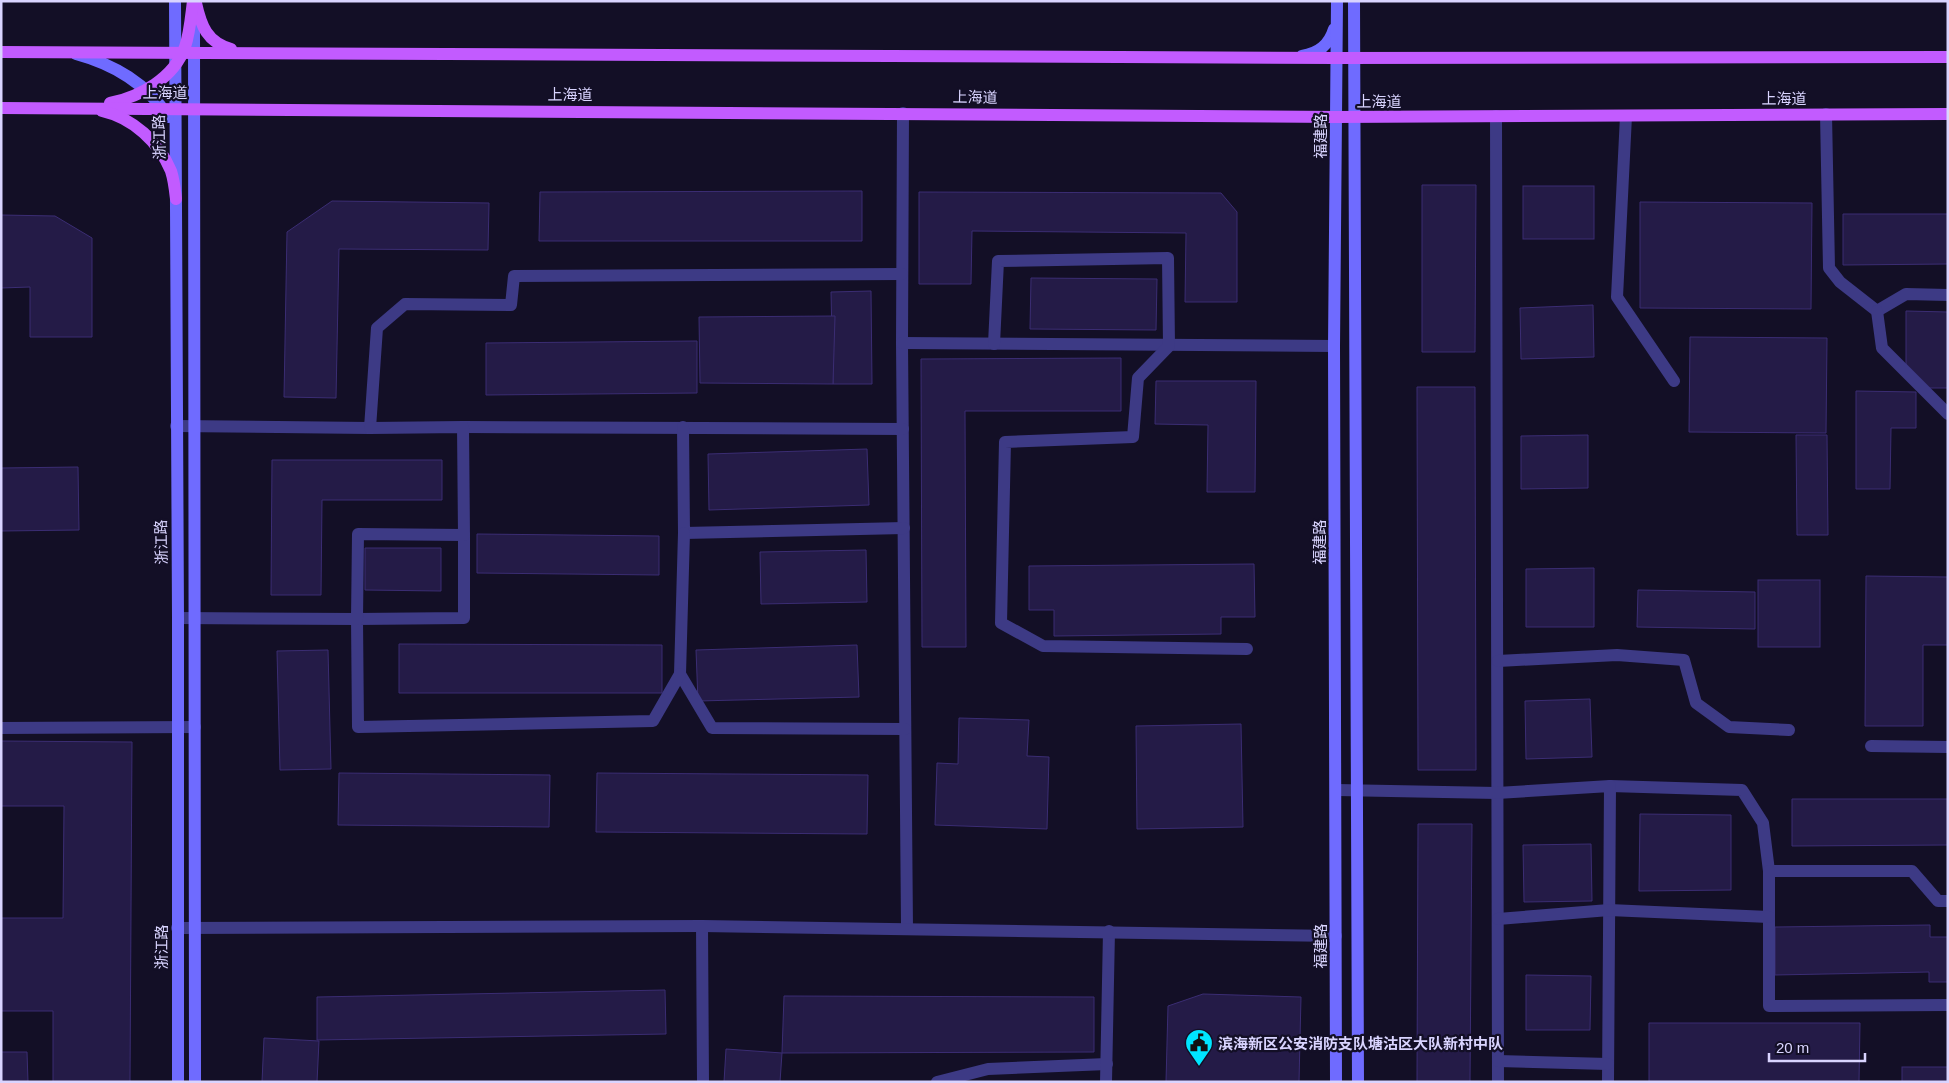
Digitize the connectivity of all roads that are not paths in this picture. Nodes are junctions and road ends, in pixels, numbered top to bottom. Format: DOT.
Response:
graph roads {
  1 [pos="175,1"];
  2 [pos="194,1"];
  3 [pos="1337,1"];
  4 [pos="1354,1"];
  5 [pos="1337,19"];
  6 [pos="1,52"];
  7 [pos="72,52"];
  8 [pos="243,53"];
  9 [pos="181,56"];
  10 [pos="1948,56"];
  11 [pos="1296,57"];
  12 [pos="1354,57"];
  13 [pos="1336,58"];
  14 [pos="146,90"];
  15 [pos="1,108"];
  16 [pos="85,108"];
  17 [pos="169,108"];
  18 [pos="194,108"];
  19 [pos="904,113"];
  20 [pos="1826,114"];
  21 [pos="1948,114"];
  22 [pos="1496,116"];
  23 [pos="1626,116"];
  24 [pos="1336,117"];
  25 [pos="1354,117"];
  26 [pos="175,130"];
  27 [pos="194,195"];
  28 [pos="176,199"];
  29 [pos="902,274"];
  30 [pos="1948,295"];
  31 [pos="1877,311"];
  32 [pos="902,343"];
  33 [pos="994,344"];
  34 [pos="1169,346"];
  35 [pos="1334,346"];
  36 [pos="1674,381"];
  37 [pos="1948,414"];
  38 [pos="176,426"];
  39 [pos="194,426"];
  40 [pos="463,427"];
  41 [pos="684,427"];
  42 [pos="370,428"];
  43 [pos="902,429"];
  44 [pos="904,528"];
  45 [pos="684,533"];
  46 [pos="464,535"];
  47 [pos="178,618"];
  48 [pos="195,618"];
  49 [pos="357,619"];
  50 [pos="1247,649"];
  51 [pos="1498,661"];
  52 [pos="680,674"];
  53 [pos="178,727"];
  54 [pos="195,727"];
  55 [pos="1,728"];
  56 [pos="905,729"];
  57 [pos="1789,730"];
  58 [pos="1871,746"];
  59 [pos="1948,748"];
  60 [pos="1610,786"];
  61 [pos="1337,790"];
  62 [pos="1356,790"];
  63 [pos="1497,793"];
  64 [pos="1769,871"];
  65 [pos="1948,901"];
  66 [pos="1609,910"];
  67 [pos="1769,917"];
  68 [pos="1498,919"];
  69 [pos="702,926"];
  70 [pos="195,927"];
  71 [pos="177,928"];
  72 [pos="907,928"];
  73 [pos="1109,931"];
  74 [pos="1336,936"];
  75 [pos="1948,1005"];
  76 [pos="1498,1061"];
  77 [pos="1107,1064"];
  78 [pos="1608,1064"];
  79 [pos="178,1082"];
  80 [pos="195,1082"];
  81 [pos="703,1082"];
  82 [pos="937,1082"];
  83 [pos="1106,1082"];
  84 [pos="1336,1082"];
  85 [pos="1358,1082"];
  86 [pos="1498,1082"];
  87 [pos="1608,1082"];
  1 -- 9 [label="street, 浙江路"];
  2 -- 8 [label="main road"];
  2 -- 9 [label="street, 浙江路"];
  3 -- 5 [label="street, 福建路"];
  4 -- 12 [label="street"];
  5 -- 11 [label="street"];
  5 -- 13 [label="street, 福建路"];
  6 -- 7 [label="main road"];
  7 -- 9 [label="main road"];
  7 -- 14 [label="street"];
  8 -- 9 [label="main road"];
  8 -- 11 [label="main road"];
  9 -- 14 [label="main road"];
  9 -- 17 [label="street, 浙江路"];
  9 -- 18 [label="street, 浙江路"];
  10 -- 12 [label="main road"];
  11 -- 13 [label="main road"];
  12 -- 13 [label="main road"];
  12 -- 25 [label="street"];
  13 -- 24 [label="street, 福建路"];
  14 -- 16 [label="main road"];
  14 -- 17 [label="street"];
  15 -- 16 [label="main road, 上海道"];
  16 -- 17 [label="main road, 上海道"];
  16 -- 28 [label="main road"];
  17 -- 18 [label="main road, 上海道"];
  17 -- 26 [label="street"];
  18 -- 19 [label="main road, 上海道"];
  18 -- 27 [label="street, 浙江路"];
  19 -- 24 [label="main road, 上海道"];
  19 -- 29 [label="street"];
  20 -- 21 [label="main road, 上海道"];
  20 -- 23 [label="main road, 上海道"];
  20 -- 31 [label="street"];
  22 -- 23 [label="main road, 上海道"];
  22 -- 25 [label="main road, 上海道"];
  22 -- 51 [label="street"];
  23 -- 36 [label="street"];
  24 -- 25 [label="main road, 上海道"];
  24 -- 35 [label="street, 福建路"];
  25 -- 62 [label="street"];
  26 -- 27 [label="street"];
  26 -- 28 [label="street, 浙江路"];
  27 -- 39 [label="street, 浙江路"];
  28 -- 38 [label="street, 浙江路"];
  29 -- 32 [label="street"];
  29 -- 42 [label="street"];
  30 -- 31 [label="street"];
  31 -- 37 [label="street"];
  32 -- 33 [label="street"];
  32 -- 43 [label="street"];
  33 -- 34 [label="street"];
  33 -- 34 [label="street"];
  34 -- 35 [label="street"];
  34 -- 50 [label="street"];
  35 -- 61 [label="street, 福建路"];
  38 -- 39 [label="street"];
  38 -- 47 [label="street, 浙江路"];
  39 -- 42 [label="street"];
  39 -- 48 [label="street, 浙江路"];
  40 -- 41 [label="street"];
  40 -- 42 [label="street"];
  40 -- 46 [label="street"];
  41 -- 43 [label="street"];
  41 -- 45 [label="street"];
  43 -- 44 [label="street"];
  44 -- 45 [label="street"];
  44 -- 56 [label="street"];
  45 -- 52 [label="street"];
  46 -- 49 [label="street"];
  46 -- 49 [label="street"];
  47 -- 48 [label="street"];
  47 -- 53 [label="street, 浙江路"];
  48 -- 49 [label="street"];
  48 -- 54 [label="street, 浙江路"];
  49 -- 52 [label="street"];
  51 -- 57 [label="street"];
  51 -- 63 [label="street"];
  52 -- 56 [label="street"];
  53 -- 54 [label="street"];
  53 -- 55 [label="street"];
  53 -- 71 [label="street, 浙江路"];
  54 -- 70 [label="street, 浙江路"];
  56 -- 72 [label="street"];
  58 -- 59 [label="street"];
  60 -- 63 [label="street"];
  60 -- 64 [label="street"];
  60 -- 66 [label="street"];
  61 -- 62 [label="street"];
  61 -- 74 [label="street, 福建路"];
  62 -- 63 [label="street"];
  62 -- 85 [label="street"];
  63 -- 68 [label="street"];
  64 -- 65 [label="street"];
  64 -- 67 [label="street"];
  66 -- 67 [label="street"];
  66 -- 68 [label="street"];
  66 -- 78 [label="street"];
  67 -- 75 [label="street"];
  68 -- 76 [label="street"];
  69 -- 70 [label="street"];
  69 -- 72 [label="street"];
  69 -- 81 [label="street"];
  70 -- 71 [label="street"];
  70 -- 80 [label="street, 浙江路"];
  71 -- 79 [label="street, 浙江路"];
  72 -- 73 [label="street"];
  73 -- 74 [label="street"];
  73 -- 77 [label="street"];
  74 -- 84 [label="street, 福建路"];
  76 -- 78 [label="street"];
  76 -- 86 [label="street"];
  77 -- 82 [label="street"];
  77 -- 83 [label="street"];
  78 -- 87 [label="street"];
}
